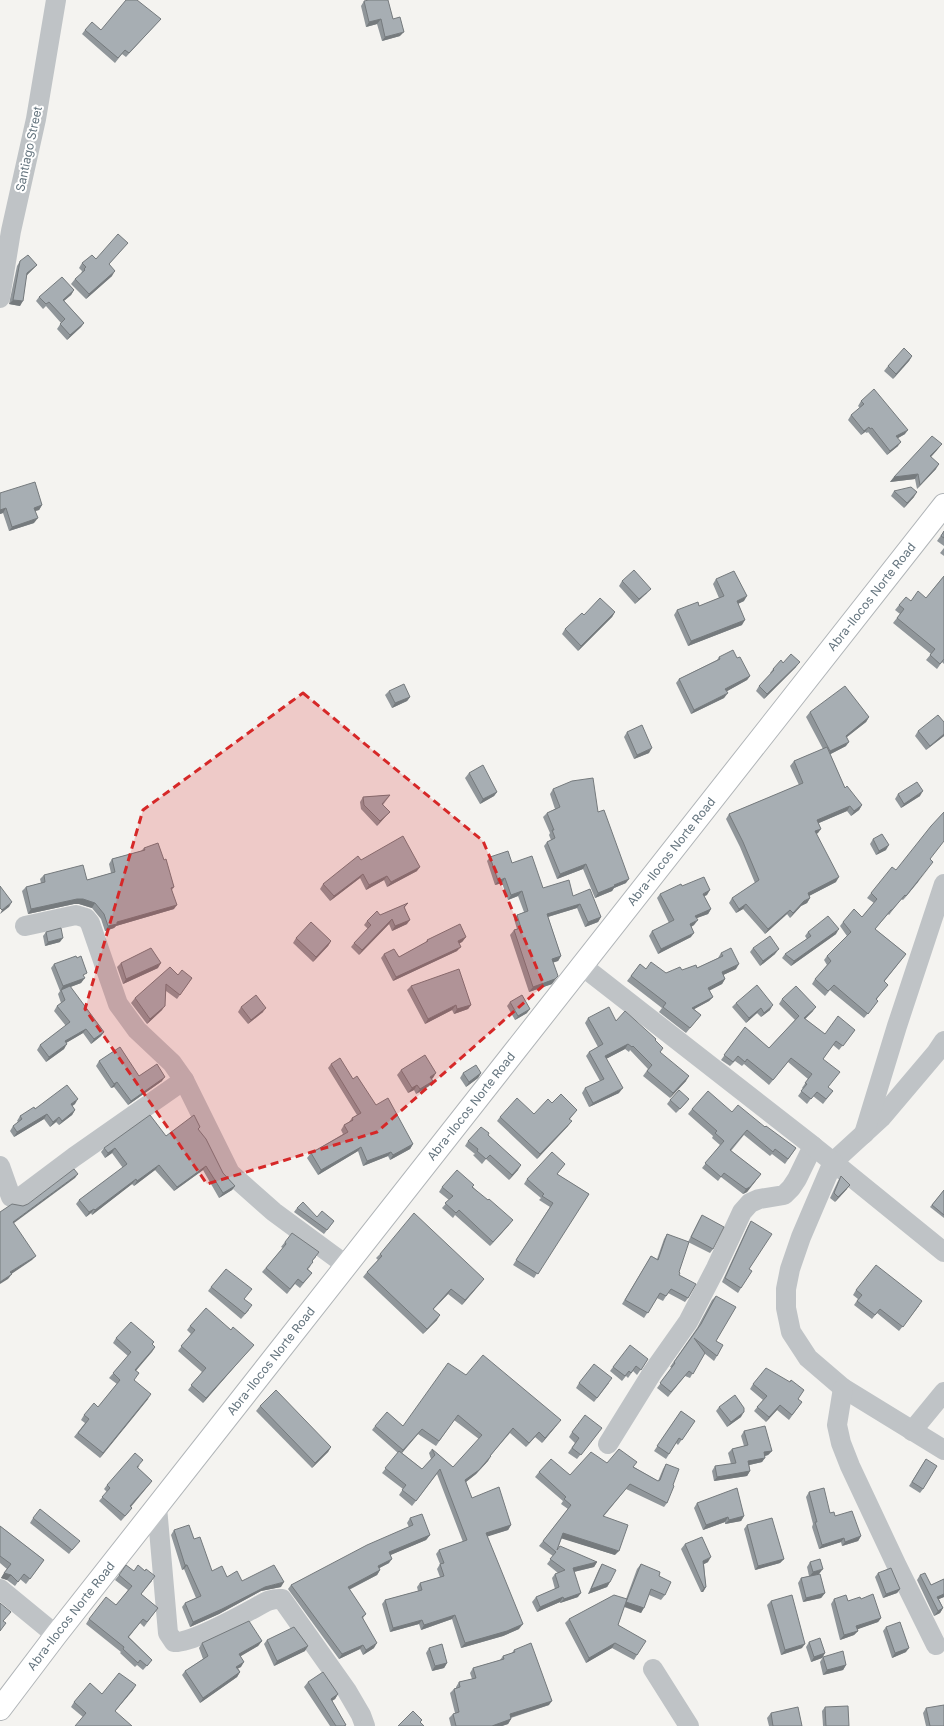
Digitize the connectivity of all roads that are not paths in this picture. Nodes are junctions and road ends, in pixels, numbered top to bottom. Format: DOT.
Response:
graph roads {
  1 [pos="56,0"];
  2 [pos="0,298"];
  3 [pos="944,505"];
  4 [pos="944,884"];
  5 [pos="26,926"];
  6 [pos="581,965"];
  7 [pos="944,1041"];
  8 [pos="184,1080"];
  9 [pos="863,1136"];
  10 [pos="813,1146"];
  11 [pos="832,1162"];
  12 [pos="0,1166"];
  13 [pos="944,1252"];
  14 [pos="346,1265"];
  15 [pos="842,1388"];
  16 [pos="944,1392"];
  17 [pos="912,1431"];
  18 [pos="608,1444"];
  19 [pos="944,1450"];
  20 [pos="156,1507"];
  21 [pos="0,1589"];
  22 [pos="56,1635"];
  23 [pos="936,1645"];
  24 [pos="653,1669"];
  25 [pos="0,1709"];
  26 [pos="365,1726"];
  27 [pos="689,1726"];
  1 -- 2 [label="street, Santiago Street"];
  3 -- 6 [label="main road, Abra-Ilocos Norte Road"];
  4 -- 9 [label="street"];
  5 -- 8 [label="street"];
  6 -- 10 [label="street"];
  6 -- 14 [label="main road, Abra-Ilocos Norte Road"];
  7 -- 9 [label="street"];
  8 -- 12 [label="street"];
  8 -- 14 [label="street"];
  9 -- 11 [label="street"];
  10 -- 11 [label="street"];
  10 -- 18 [label="street"];
  11 -- 13 [label="street"];
  11 -- 15 [label="street"];
  14 -- 20 [label="main road, Abra-Ilocos Norte Road"];
  15 -- 17 [label="street"];
  15 -- 23 [label="street"];
  16 -- 17 [label="street"];
  17 -- 19 [label="street"];
  20 -- 22 [label="main road, Abra-Ilocos Norte Road"];
  20 -- 26 [label="street"];
  21 -- 22 [label="street"];
  22 -- 25 [label="main road, Abra-Ilocos Norte Road"];
  24 -- 27 [label="street"];
}
